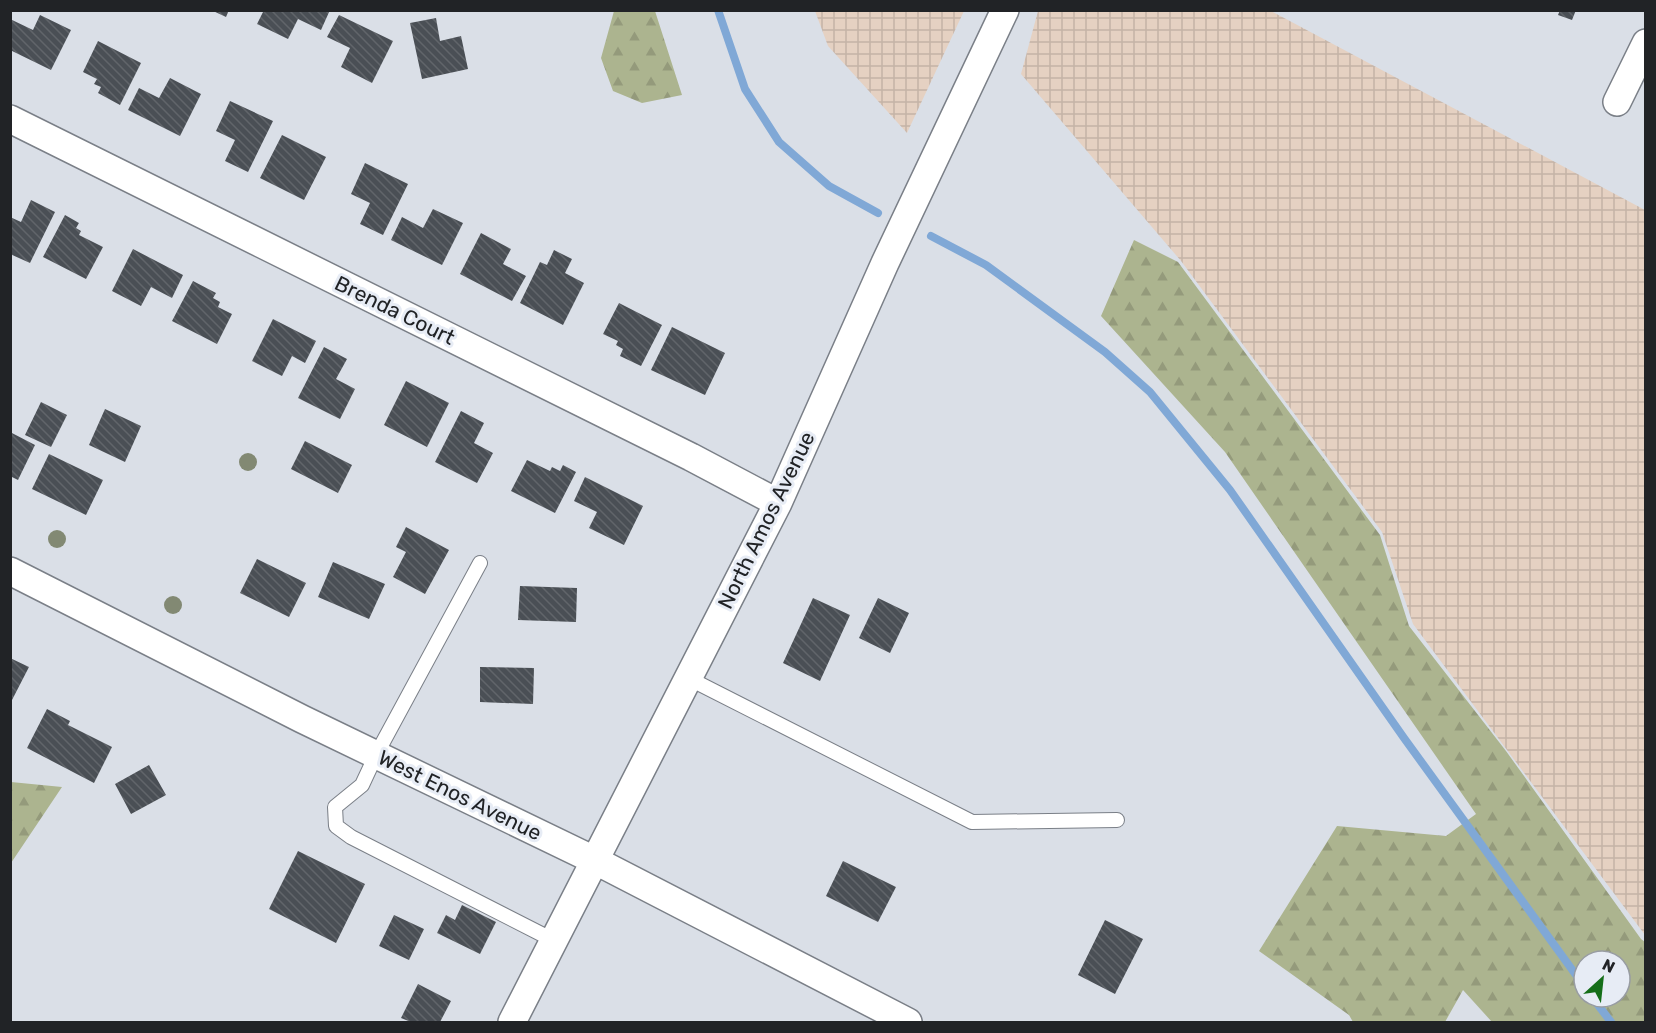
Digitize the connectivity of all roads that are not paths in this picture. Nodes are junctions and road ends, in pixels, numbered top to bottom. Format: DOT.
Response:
graph roads {
  1 [pos="1005,10"];
  2 [pos="1646,43"];
  3 [pos="1617,102"];
  4 [pos="10,119"];
  5 [pos="778,503"];
  6 [pos="480,563"];
  7 [pos="10,571"];
  8 [pos="688,678"];
  9 [pos="376,755"];
  10 [pos="1118,820"];
  11 [pos="596,861"];
  12 [pos="553,940"];
  13 [pos="512,1023"];
  14 [pos="908,1023"];
  1 -- 5 [label="street, North Amos Avenue"];
  2 -- 3 [label="street"];
  4 -- 5 [label="street, Brenda Court"];
  5 -- 8 [label="street, North Amos Avenue"];
  6 -- 9 [label="lane"];
  7 -- 9 [label="street, West Enos Avenue"];
  8 -- 10 [label="lane"];
  8 -- 11 [label="street, North Amos Avenue"];
  9 -- 11 [label="street, West Enos Avenue"];
  9 -- 12 [label="lane"];
  11 -- 12 [label="street, North Amos Avenue"];
  11 -- 14 [label="street, West Enos Avenue"];
  12 -- 13 [label="street, North Amos Avenue"];
}
